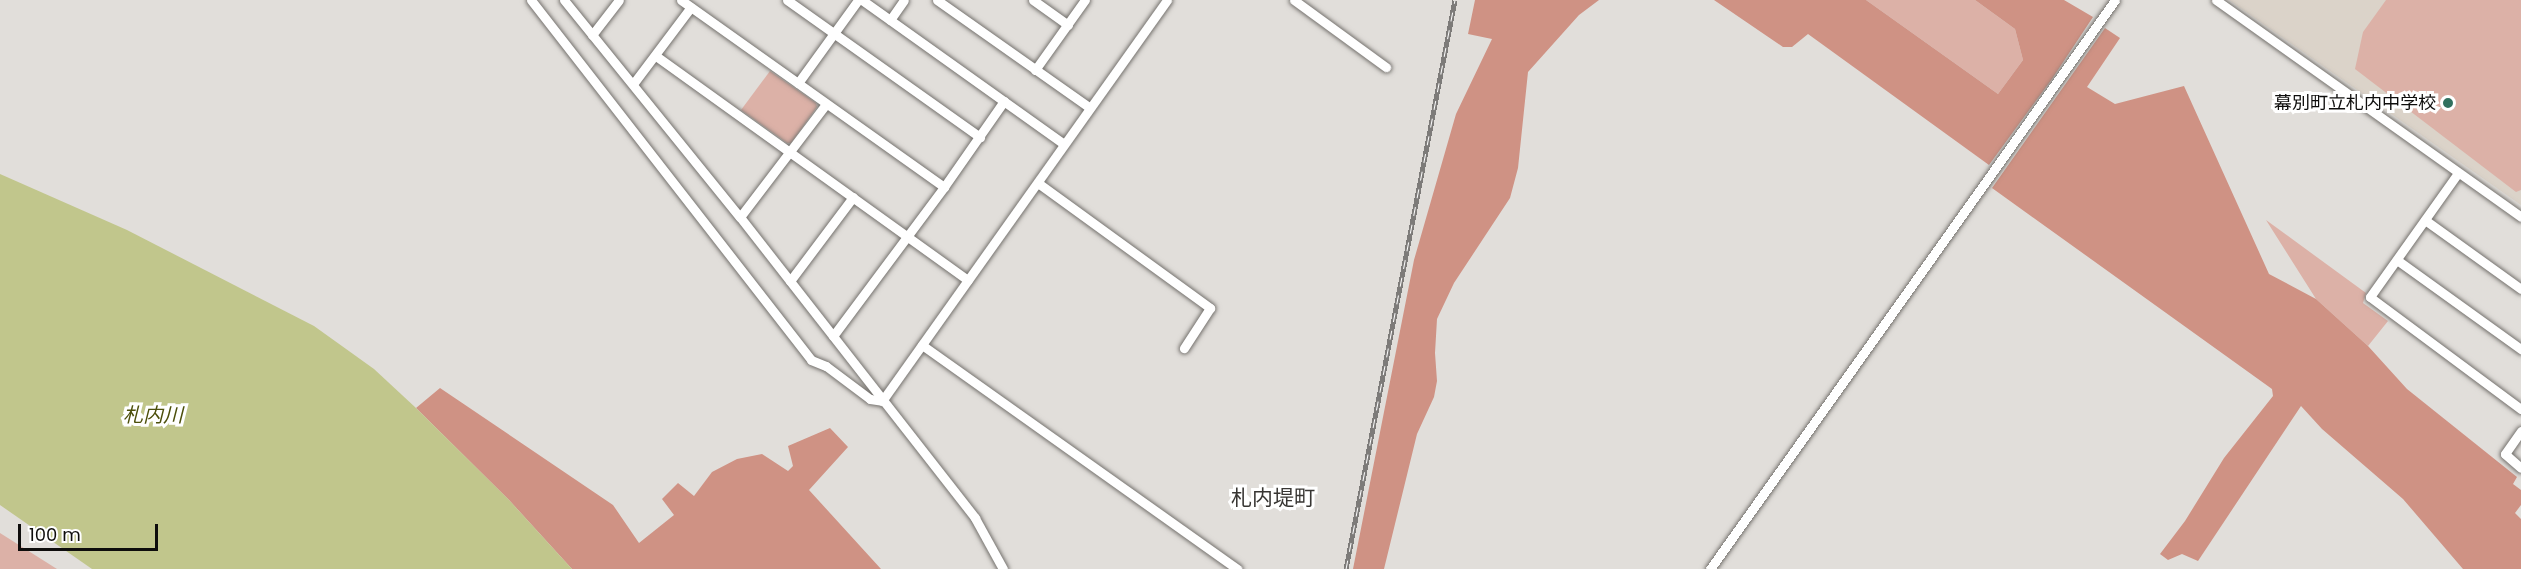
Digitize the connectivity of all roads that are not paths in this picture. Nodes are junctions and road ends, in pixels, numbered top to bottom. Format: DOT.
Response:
graph roads {
  1 [pos="531,0"];
  2 [pos="564,0"];
  3 [pos="619,0"];
  4 [pos="681,0"];
  5 [pos="787,0"];
  6 [pos="860,0"];
  7 [pos="904,0"];
  8 [pos="937,0"];
  9 [pos="1033,0"];
  10 [pos="1085,0"];
  11 [pos="1167,0"];
  12 [pos="1294,0"];
  13 [pos="2115,0"];
  14 [pos="2216,0"];
  15 [pos="691,7"];
  16 [pos="890,20"];
  17 [pos="1068,25"];
  18 [pos="834,33"];
  19 [pos="592,35"];
  20 [pos="656,56"];
  21 [pos="1386,67"];
  22 [pos="1035,70"];
  23 [pos="798,83"];
  24 [pos="633,84"];
  25 [pos="1004,101"];
  26 [pos="826,104"];
  27 [pos="1090,108"];
  28 [pos="980,137"];
  29 [pos="1064,144"];
  30 [pos="791,153"];
  31 [pos="2458,173"];
  32 [pos="1038,183"];
  33 [pos="944,187"];
  34 [pos="853,197"];
  35 [pos="740,217"];
  36 [pos="2521,217"];
  37 [pos="2425,220"];
  38 [pos="908,237"];
  39 [pos="2397,260"];
  40 [pos="968,280"];
  41 [pos="790,281"];
  42 [pos="2521,289"];
  43 [pos="833,336"];
  44 [pos="922,345"];
  45 [pos="1184,348"];
  46 [pos="2521,348"];
  47 [pos="882,401"];
  48 [pos="2521,409"];
  49 [pos="2521,431"];
  50 [pos="2521,468"];
  51 [pos="1003,569"];
  52 [pos="1237,569"];
  53 [pos="1710,569"];
  1 -- 47 [label="street"];
  2 -- 19 [label="street"];
  3 -- 19 [label="street"];
  4 -- 15 [label="street"];
  5 -- 18 [label="street"];
  6 -- 16 [label="street"];
  6 -- 18 [label="street"];
  7 -- 16 [label="street"];
  8 -- 22 [label="street"];
  9 -- 17 [label="street"];
  10 -- 17 [label="street"];
  11 -- 27 [label="street"];
  12 -- 21 [label="street"];
  13 -- 53 [label="street"];
  14 -- 31 [label="street"];
  15 -- 20 [label="street"];
  15 -- 23 [label="street"];
  16 -- 25 [label="street"];
  17 -- 22 [label="street"];
  18 -- 23 [label="street"];
  18 -- 28 [label="street"];
  19 -- 24 [label="street"];
  20 -- 24 [label="street"];
  20 -- 30 [label="street"];
  22 -- 27 [label="street"];
  23 -- 26 [label="street"];
  24 -- 35 [label="street"];
  25 -- 28 [label="street"];
  25 -- 29 [label="street"];
  26 -- 30 [label="street"];
  26 -- 33 [label="street"];
  27 -- 29 [label="street"];
  28 -- 33 [label="street"];
  29 -- 32 [label="street"];
  30 -- 34 [label="street"];
  30 -- 35 [label="street"];
  31 -- 36 [label="street"];
  31 -- 37 [label="street"];
  32 -- 40 [label="street"];
  32 -- 45 [label="street"];
  33 -- 38 [label="street"];
  34 -- 38 [label="street"];
  34 -- 41 [label="street"];
  35 -- 41 [label="street"];
  37 -- 39 [label="street"];
  37 -- 42 [label="street"];
  38 -- 40 [label="street"];
  38 -- 43 [label="street"];
  39 -- 46 [label="street"];
  39 -- 48 [label="street"];
  40 -- 44 [label="street"];
  41 -- 43 [label="street"];
  43 -- 47 [label="street"];
  44 -- 47 [label="street"];
  44 -- 52 [label="street"];
  47 -- 51 [label="street"];
  49 -- 50 [label="street"];
}
